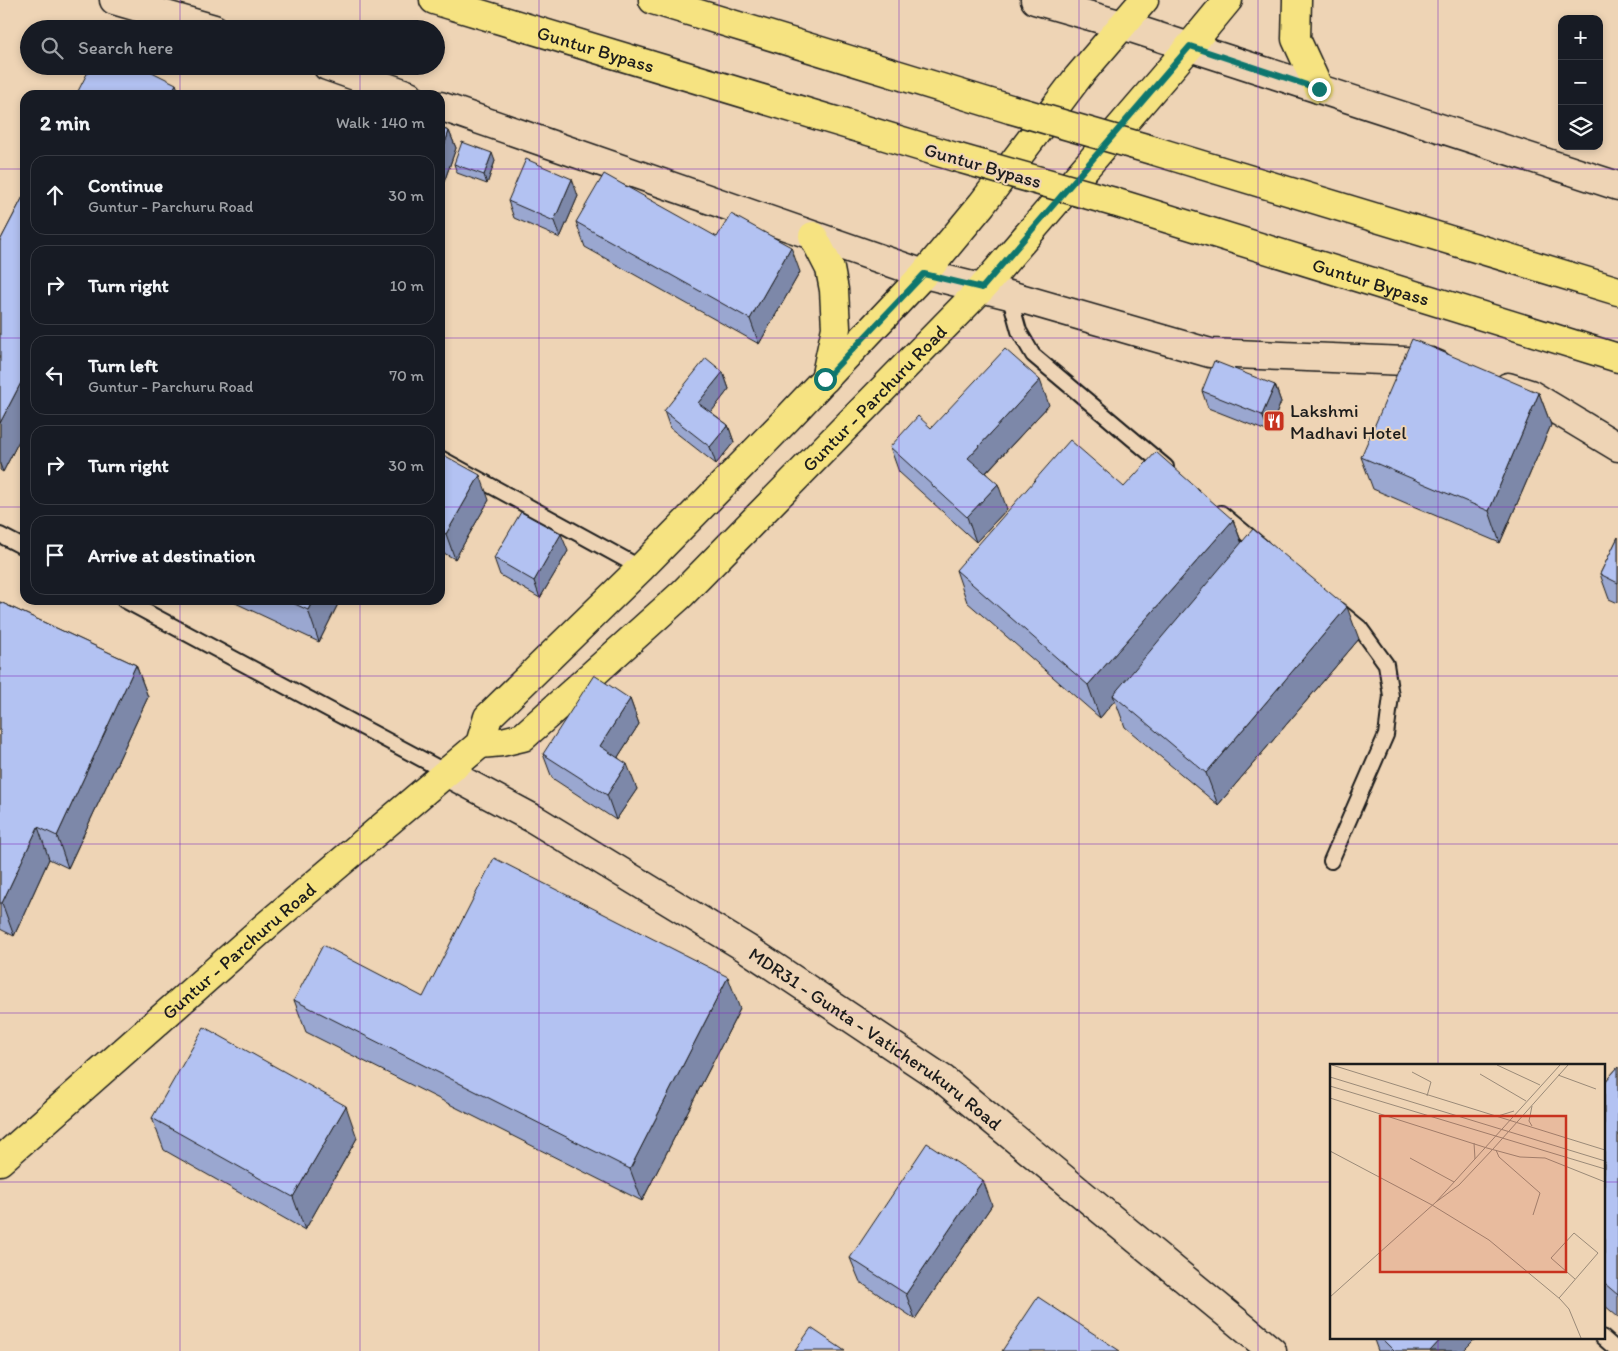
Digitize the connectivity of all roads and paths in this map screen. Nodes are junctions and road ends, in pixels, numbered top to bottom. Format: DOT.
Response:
graph roads {
  1 [pos="114,0"];
  2 [pos="434,0"];
  3 [pos="653,0"];
  4 [pos="1035,0"];
  5 [pos="1144,0"];
  6 [pos="1228,0"];
  7 [pos="1297,0"];
  8 [pos="183,20"];
  9 [pos="1122,24"];
  10 [pos="1190,46"];
  11 [pos="352,75"];
  12 [pos="1319,89"];
  13 [pos="395,90"];
  14 [pos="445,108"];
  15 [pos="1618,186"];
  16 [pos="813,236"];
  17 [pos="924,274"];
  18 [pos="982,288"];
  19 [pos="1618,290"];
  20 [pos="1009,294"];
  21 [pos="1618,358"];
  22 [pos="1458,371"];
  23 [pos="825,379"];
  24 [pos="1485,379"];
  25 [pos="1618,447"];
  26 [pos="445,461"];
  27 [pos="1177,476"];
  28 [pos="1208,502"];
  29 [pos="0,534"];
  30 [pos="20,545"];
  31 [pos="1276,558"];
  32 [pos="641,568"];
  33 [pos="1329,602"];
  34 [pos="133,605"];
  35 [pos="480,744"];
  36 [pos="446,772"];
  37 [pos="1331,860"];
  38 [pos="0,1161"];
  39 [pos="1603,1338"];
  40 [pos="1272,1351"];
  41 [pos="1618,1351"];
  1 -- 8 [label="street"];
  2 -- 21 [label="main road, Guntur Bypass, bridge"];
  3 -- 19 [label="main road, bridge"];
  4 -- 9 [label="street"];
  5 -- 9 [label="main road"];
  6 -- 10 [label="main road, Guntur - Parchuru Road"];
  7 -- 12 [label="main road"];
  9 -- 10 [label="street"];
  9 -- 17 [label="main road"];
  10 -- 12 [label="street"];
  10 -- 18 [label="main road, Guntur - Parchuru Road"];
  11 -- 13 [label="street"];
  12 -- 15 [label="street"];
  14 -- 16 [label="street"];
  16 -- 17 [label="street"];
  16 -- 23 [label="main road"];
  17 -- 18 [label="street"];
  17 -- 23 [label="main road"];
  18 -- 20 [label="street"];
  18 -- 35 [label="main road, Guntur - Parchuru Road"];
  20 -- 22 [label="street"];
  20 -- 27 [label="lane"];
  23 -- 32 [label="main road"];
  24 -- 25 [label="street"];
  26 -- 32 [label="lane"];
  28 -- 31 [label="lane"];
  29 -- 30 [label="lane"];
  32 -- 35 [label="main road"];
  33 -- 37 [label="lane"];
  34 -- 36 [label="lane"];
  35 -- 36 [label="main road, Guntur - Parchuru Road"];
  36 -- 38 [label="main road, Guntur - Parchuru Road"];
  36 -- 40 [label="street, MDR31 - Gunta - Vaticherukuru Road"];
  39 -- 41 [label="lane"];
}
